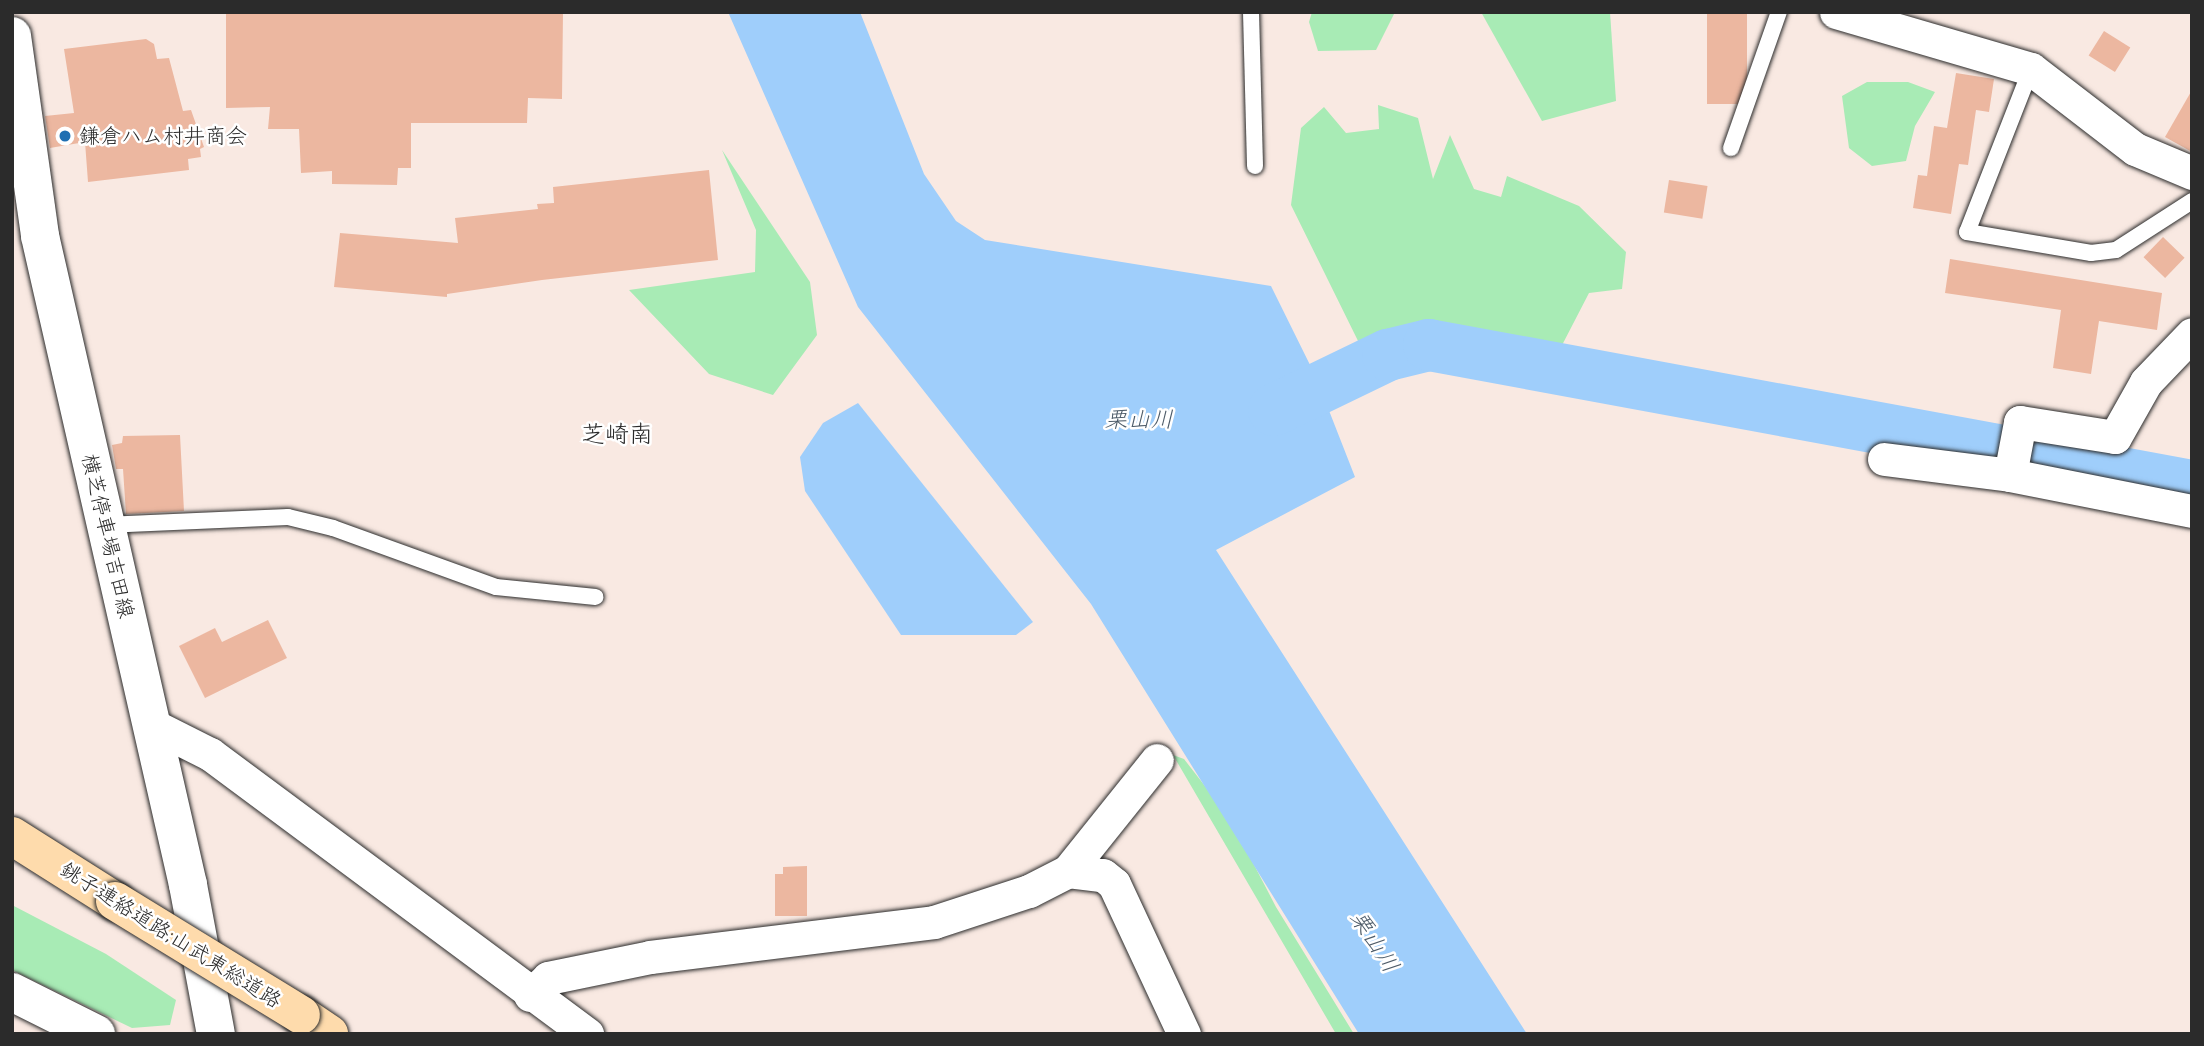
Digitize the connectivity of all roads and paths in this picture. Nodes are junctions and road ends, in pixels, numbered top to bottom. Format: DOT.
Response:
graph roads {
  1 [pos="1251,12"];
  2 [pos="1779,12"];
  3 [pos="1836,12"];
  4 [pos="12,36"];
  5 [pos="2031,69"];
  6 [pos="1731,148"];
  7 [pos="1255,166"];
  8 [pos="2192,173"];
  9 [pos="2192,201"];
  10 [pos="2192,334"];
  11 [pos="1884,458"];
  12 [pos="2010,475"];
  13 [pos="2192,511"];
  14 [pos="105,525"];
  15 [pos="596,597"];
  16 [pos="150,724"];
  17 [pos="1157,760"];
  18 [pos="12,836"];
  19 [pos="1068,871"];
  20 [pos="12,992"];
  21 [pos="530,995"];
  22 [pos="315,1024"];
  23 [pos="96,1034"];
  24 [pos="216,1034"];
  25 [pos="587,1034"];
  26 [pos="1184,1034"];
  1 -- 7 [label="lane"];
  2 -- 6 [label="lane"];
  3 -- 5 [label="street"];
  4 -- 14 [label="main road, 横芝停車場吉田線"];
  5 -- 8 [label="street"];
  5 -- 9 [label="lane"];
  10 -- 12 [label="street"];
  11 -- 12 [label="street"];
  12 -- 13 [label="street"];
  14 -- 15 [label="lane"];
  14 -- 16 [label="main road, 横芝停車場吉田線"];
  16 -- 21 [label="street"];
  16 -- 24 [label="main road, 横芝停車場吉田線"];
  17 -- 19 [label="street"];
  18 -- 22 [label="highway, 銚子連絡道路;山武東総道路, bridge"];
  19 -- 21 [label="street"];
  19 -- 26 [label="street"];
  20 -- 23 [label="main road"];
  21 -- 25 [label="street"];
}
